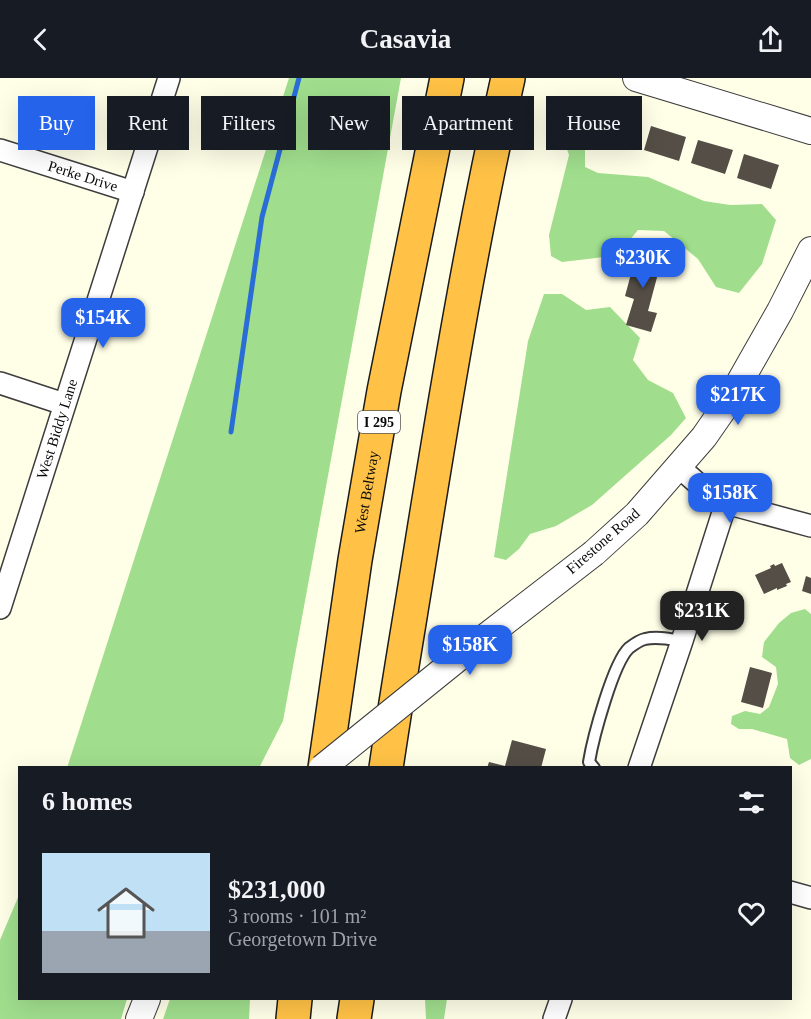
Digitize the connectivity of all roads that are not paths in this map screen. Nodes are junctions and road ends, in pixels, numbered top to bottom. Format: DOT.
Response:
graph roads {
  1 [pos="169,78"];
  2 [pos="447,78"];
  3 [pos="636,78"];
  4 [pos="507,86"];
  5 [pos="811,131"];
  6 [pos="0,150"];
  7 [pos="133,192"];
  8 [pos="811,250"];
  9 [pos="0,383"];
  10 [pos="64,404"];
  11 [pos="679,467"];
  12 [pos="726,503"];
  13 [pos="811,526"];
  14 [pos="0,608"];
  15 [pos="682,641"];
  16 [pos="324,766"];
  17 [pos="326,766"];
  18 [pos="386,766"];
  19 [pos="592,766"];
  20 [pos="640,766"];
  21 [pos="792,892"];
  22 [pos="811,897"];
  23 [pos="147,1000"];
  24 [pos="295,1000"];
  25 [pos="357,1000"];
  26 [pos="561,1000"];
  27 [pos="139,1019"];
  28 [pos="293,1019"];
  29 [pos="354,1019"];
  30 [pos="554,1019"];
  1 -- 7 [label="street, West Biddy Lane"];
  2 -- 16 [label="highway, West Beltway / I 295"];
  3 -- 5 [label="street"];
  4 -- 18 [label="highway"];
  6 -- 7 [label="street, Perke Drive"];
  7 -- 10 [label="street, West Biddy Lane"];
  8 -- 11 [label="street, Firestone Road"];
  9 -- 10 [label="street"];
  10 -- 14 [label="street, West Biddy Lane"];
  11 -- 12 [label="street"];
  11 -- 17 [label="street, Firestone Road, bridge"];
  12 -- 13 [label="street"];
  12 -- 15 [label="street"];
  15 -- 19 [label="lane"];
  15 -- 20 [label="street"];
  21 -- 22 [label="street"];
  23 -- 27 [label="street"];
  24 -- 28 [label="highway"];
  25 -- 29 [label="highway"];
  26 -- 30 [label="street"];
}
